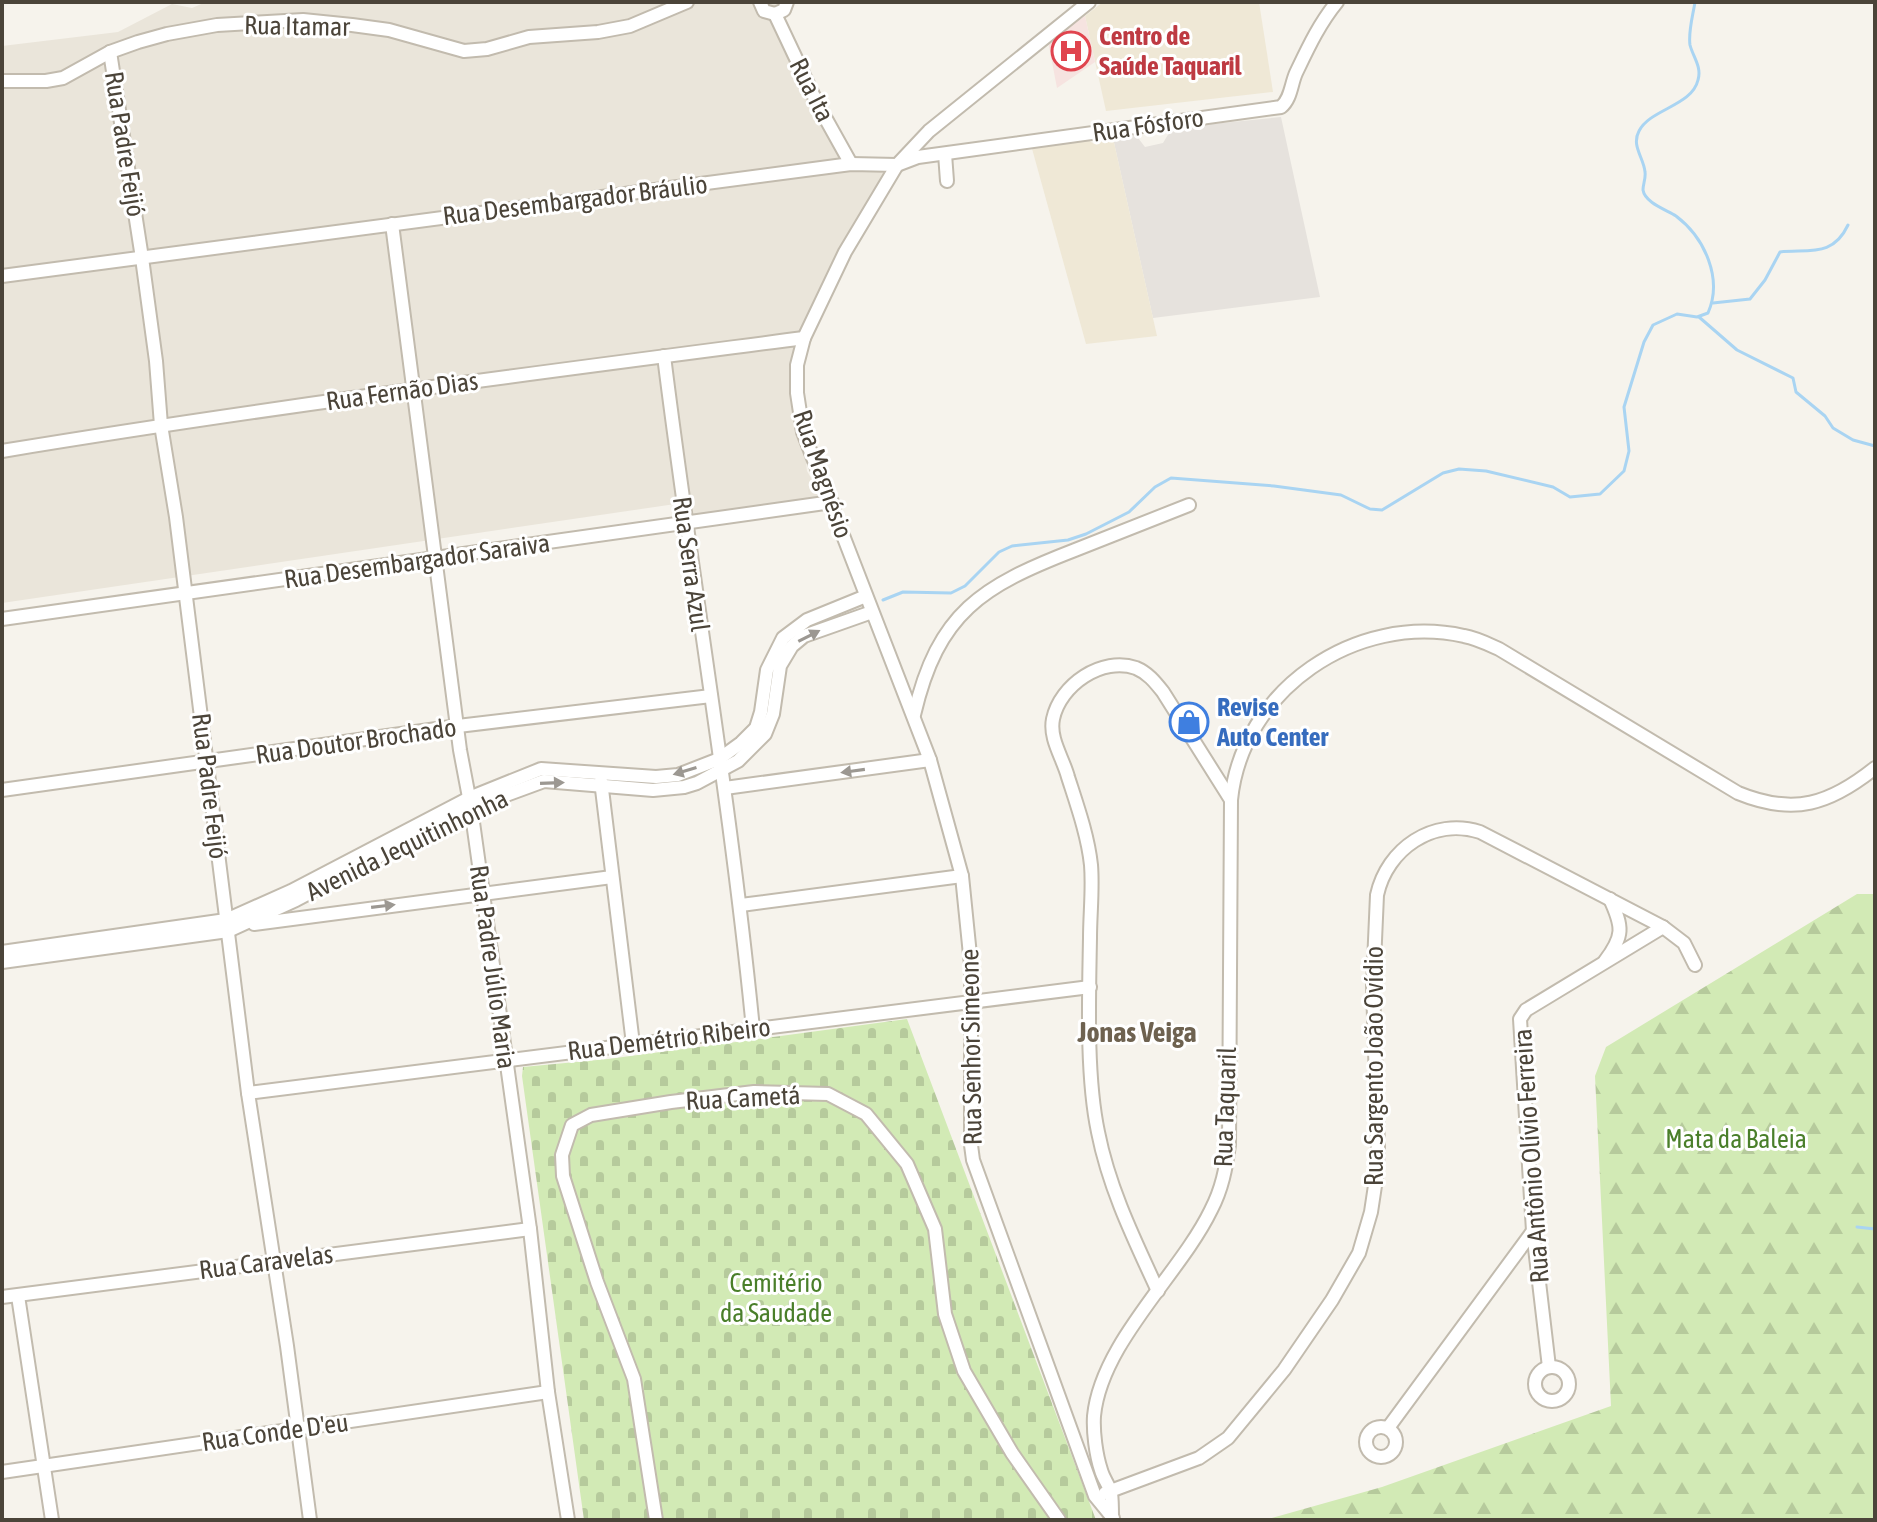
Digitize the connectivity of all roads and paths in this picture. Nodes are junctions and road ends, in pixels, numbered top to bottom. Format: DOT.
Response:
graph roads {
  1 [pos="687,2"];
  2 [pos="760,2"];
  3 [pos="787,2"];
  4 [pos="1089,2"];
  5 [pos="1337,2"];
  6 [pos="775,14"];
  7 [pos="110,52"];
  8 [pos="2,81"];
  9 [pos="945,154"];
  10 [pos="851,164"];
  11 [pos="897,165"];
  12 [pos="947,181"];
  13 [pos="392,224"];
  14 [pos="142,258"];
  15 [pos="2,276"];
  16 [pos="804,338"];
  17 [pos="664,356"];
  18 [pos="412,389"];
  19 [pos="161,425"];
  20 [pos="2,451"];
  21 [pos="832,502"];
  22 [pos="1189,505"];
  23 [pos="685,522"];
  24 [pos="435,560"];
  25 [pos="185,594"];
  26 [pos="866,596"];
  27 [pos="872,612"];
  28 [pos="2,619"];
  29 [pos="711,696"];
  30 [pos="914,715"];
  31 [pos="458,726"];
  32 [pos="930,760"];
  33 [pos="207,762"];
  34 [pos="720,765"];
  35 [pos="1875,768"];
  36 [pos="601,780"];
  37 [pos="725,788"];
  38 [pos="2,790"];
  39 [pos="1231,800"];
  40 [pos="470,803"];
  41 [pos="962,876"];
  42 [pos="612,877"];
  43 [pos="483,893"];
  44 [pos="294,895"];
  45 [pos="1610,899"];
  46 [pos="741,905"];
  47 [pos="306,916"];
  48 [pos="231,926"];
  49 [pos="1663,927"];
  50 [pos="2,952"];
  51 [pos="2,962"];
  52 [pos="1602,965"];
  53 [pos="1695,965"];
  54 [pos="1090,987"];
  55 [pos="972,1000"];
  56 [pos="753,1029"];
  57 [pos="633,1044"];
  58 [pos="506,1059"];
  59 [pos="248,1093"];
  60 [pos="530,1229"];
  61 [pos="1533,1231"];
  62 [pos="273,1260"];
  63 [pos="1158,1291"];
  64 [pos="18,1296"];
  65 [pos="2,1297"];
  66 [pos="1549,1367"];
  67 [pos="548,1392"];
  68 [pos="1388,1428"];
  69 [pos="297,1429"];
  70 [pos="44,1466"];
  71 [pos="2,1472"];
  72 [pos="1110,1492"];
  73 [pos="1095,1496"];
  74 [pos="1113,1519"];
  75 [pos="52,1520"];
  76 [pos="310,1520"];
  77 [pos="568,1520"];
  78 [pos="656,1520"];
  79 [pos="1059,1520"];
  1 -- 7 [label="street, Rua Itamar"];
  2 -- 6 [label="street"];
  3 -- 6 [label="street"];
  4 -- 11 [label="street"];
  5 -- 9 [label="street, Rua Fósforo"];
  6 -- 10 [label="street, Rua Ita"];
  7 -- 8 [label="street, Rua Itamar"];
  7 -- 14 [label="street, Rua Padre Feijó"];
  9 -- 11 [label="street, Rua Fósforo"];
  9 -- 12 [label="street"];
  10 -- 11 [label="street, Rua Desembargador Bráulio"];
  10 -- 13 [label="street, Rua Desembargador Bráulio"];
  11 -- 16 [label="street, Rua Magnésio"];
  13 -- 14 [label="street, Rua Desembargador Bráulio"];
  13 -- 18 [label="street, Rua Padre Júlio Maria"];
  14 -- 15 [label="street, Rua Desembargador Bráulio"];
  14 -- 19 [label="street, Rua Padre Feijó"];
  16 -- 17 [label="street, Rua Fernão Dias"];
  16 -- 21 [label="street, Rua Magnésio"];
  17 -- 18 [label="street, Rua Fernão Dias"];
  17 -- 23 [label="street, Rua Serra Azul"];
  18 -- 19 [label="street, Rua Fernão Dias"];
  18 -- 24 [label="street, Rua Padre Júlio Maria"];
  19 -- 20 [label="street, Rua Fernão Dias"];
  19 -- 25 [label="street, Rua Padre Feijó"];
  21 -- 23 [label="street, Rua Desembargador Saraiva"];
  21 -- 26 [label="street, Rua Magnésio"];
  22 -- 30 [label="street"];
  23 -- 24 [label="street, Rua Desembargador Saraiva"];
  23 -- 29 [label="street, Rua Serra Azul"];
  24 -- 25 [label="street, Rua Desembargador Saraiva"];
  24 -- 31 [label="street, Rua Padre Júlio Maria"];
  25 -- 28 [label="street, Rua Desembargador Saraiva"];
  25 -- 33 [label="street, Rua Padre Feijó"];
  26 -- 27 [label="street, Rua Magnésio"];
  26 -- 34 [label="street, Avenida Jequitinhonha"];
  27 -- 30 [label="street, Rua Senhor Simeone"];
  34 -- 27 [label="street, Avenida Jequitinhonha, one-way"];
  29 -- 31 [label="street, Rua Doutor Brochado"];
  29 -- 34 [label="street, Rua Serra Azul"];
  30 -- 32 [label="street, Rua Senhor Simeone"];
  31 -- 33 [label="street, Rua Doutor Brochado"];
  31 -- 40 [label="street, Rua Padre Júlio Maria"];
  32 -- 37 [label="street, one-way"];
  32 -- 41 [label="street, Rua Senhor Simeone"];
  33 -- 38 [label="street, Rua Doutor Brochado"];
  33 -- 48 [label="street, Rua Padre Feijó"];
  34 -- 36 [label="street, Avenida Jequitinhonha"];
  34 -- 37 [label="street, Rua Serra Azul"];
  35 -- 39 [label="street, Rua Taquaril"];
  36 -- 40 [label="street, Avenida Jequitinhonha"];
  36 -- 42 [label="street"];
  37 -- 46 [label="street, Rua Serra Azul"];
  39 -- 54 [label="street"];
  39 -- 63 [label="street, Rua Taquaril"];
  40 -- 43 [label="street, Rua Padre Júlio Maria"];
  40 -- 44 [label="street, Avenida Jequitinhonha"];
  41 -- 46 [label="street"];
  41 -- 55 [label="street, Rua Senhor Simeone"];
  42 -- 43 [label="street"];
  42 -- 57 [label="street"];
  47 -- 43 [label="street, one-way"];
  43 -- 58 [label="street, Rua Padre Júlio Maria"];
  44 -- 47 [label="street"];
  44 -- 48 [label="street, Avenida Jequitinhonha"];
  45 -- 49 [label="street, Rua Sargento João Ovídio"];
  45 -- 52 [label="street"];
  45 -- 72 [label="street, Rua Sargento João Ovídio"];
  46 -- 56 [label="street, Rua Serra Azul"];
  47 -- 48 [label="street"];
  48 -- 50 [label="street, Avenida Jequitinhonha"];
  48 -- 51 [label="street, Avenida Jequitinhonha"];
  48 -- 59 [label="street, Rua Padre Feijó"];
  49 -- 52 [label="street, Rua Antônio Olívio Ferreira"];
  49 -- 53 [label="street, Rua Sargento João Ovídio"];
  52 -- 61 [label="street, Rua Antônio Olívio Ferreira"];
  54 -- 55 [label="street, Rua Demétrio Ribeiro"];
  54 -- 63 [label="street"];
  55 -- 56 [label="street, Rua Demétrio Ribeiro"];
  55 -- 73 [label="street, Rua Senhor Simeone"];
  56 -- 57 [label="street, Rua Demétrio Ribeiro"];
  57 -- 58 [label="street, Rua Demétrio Ribeiro"];
  58 -- 59 [label="street, Rua Demétrio Ribeiro"];
  58 -- 60 [label="street, Rua Padre Júlio Maria"];
  59 -- 62 [label="street, Rua Padre Feijó"];
  60 -- 62 [label="street, Rua Caravelas"];
  60 -- 67 [label="street, Rua Padre Júlio Maria"];
  61 -- 66 [label="street, Rua Antônio Olívio Ferreira"];
  61 -- 68 [label="street"];
  62 -- 64 [label="street, Rua Caravelas"];
  62 -- 69 [label="street, Rua Padre Feijó"];
  63 -- 72 [label="street, Rua Taquaril"];
  64 -- 65 [label="street, Rua Caravelas"];
  64 -- 70 [label="street"];
  67 -- 69 [label="street, Rua Conde D'eu"];
  67 -- 77 [label="street, Rua Padre Júlio Maria"];
  69 -- 70 [label="street, Rua Conde D'eu"];
  69 -- 76 [label="street, Rua Padre Feijó"];
  70 -- 71 [label="street, Rua Conde D'eu"];
  70 -- 75 [label="street"];
  72 -- 73 [label="street, Rua Sargento João Ovídio"];
  72 -- 74 [label="street, Rua Taquaril"];
  73 -- 74 [label="street, Rua Senhor Simeone"];
  78 -- 79 [label="street, Rua Cametá"];
}
